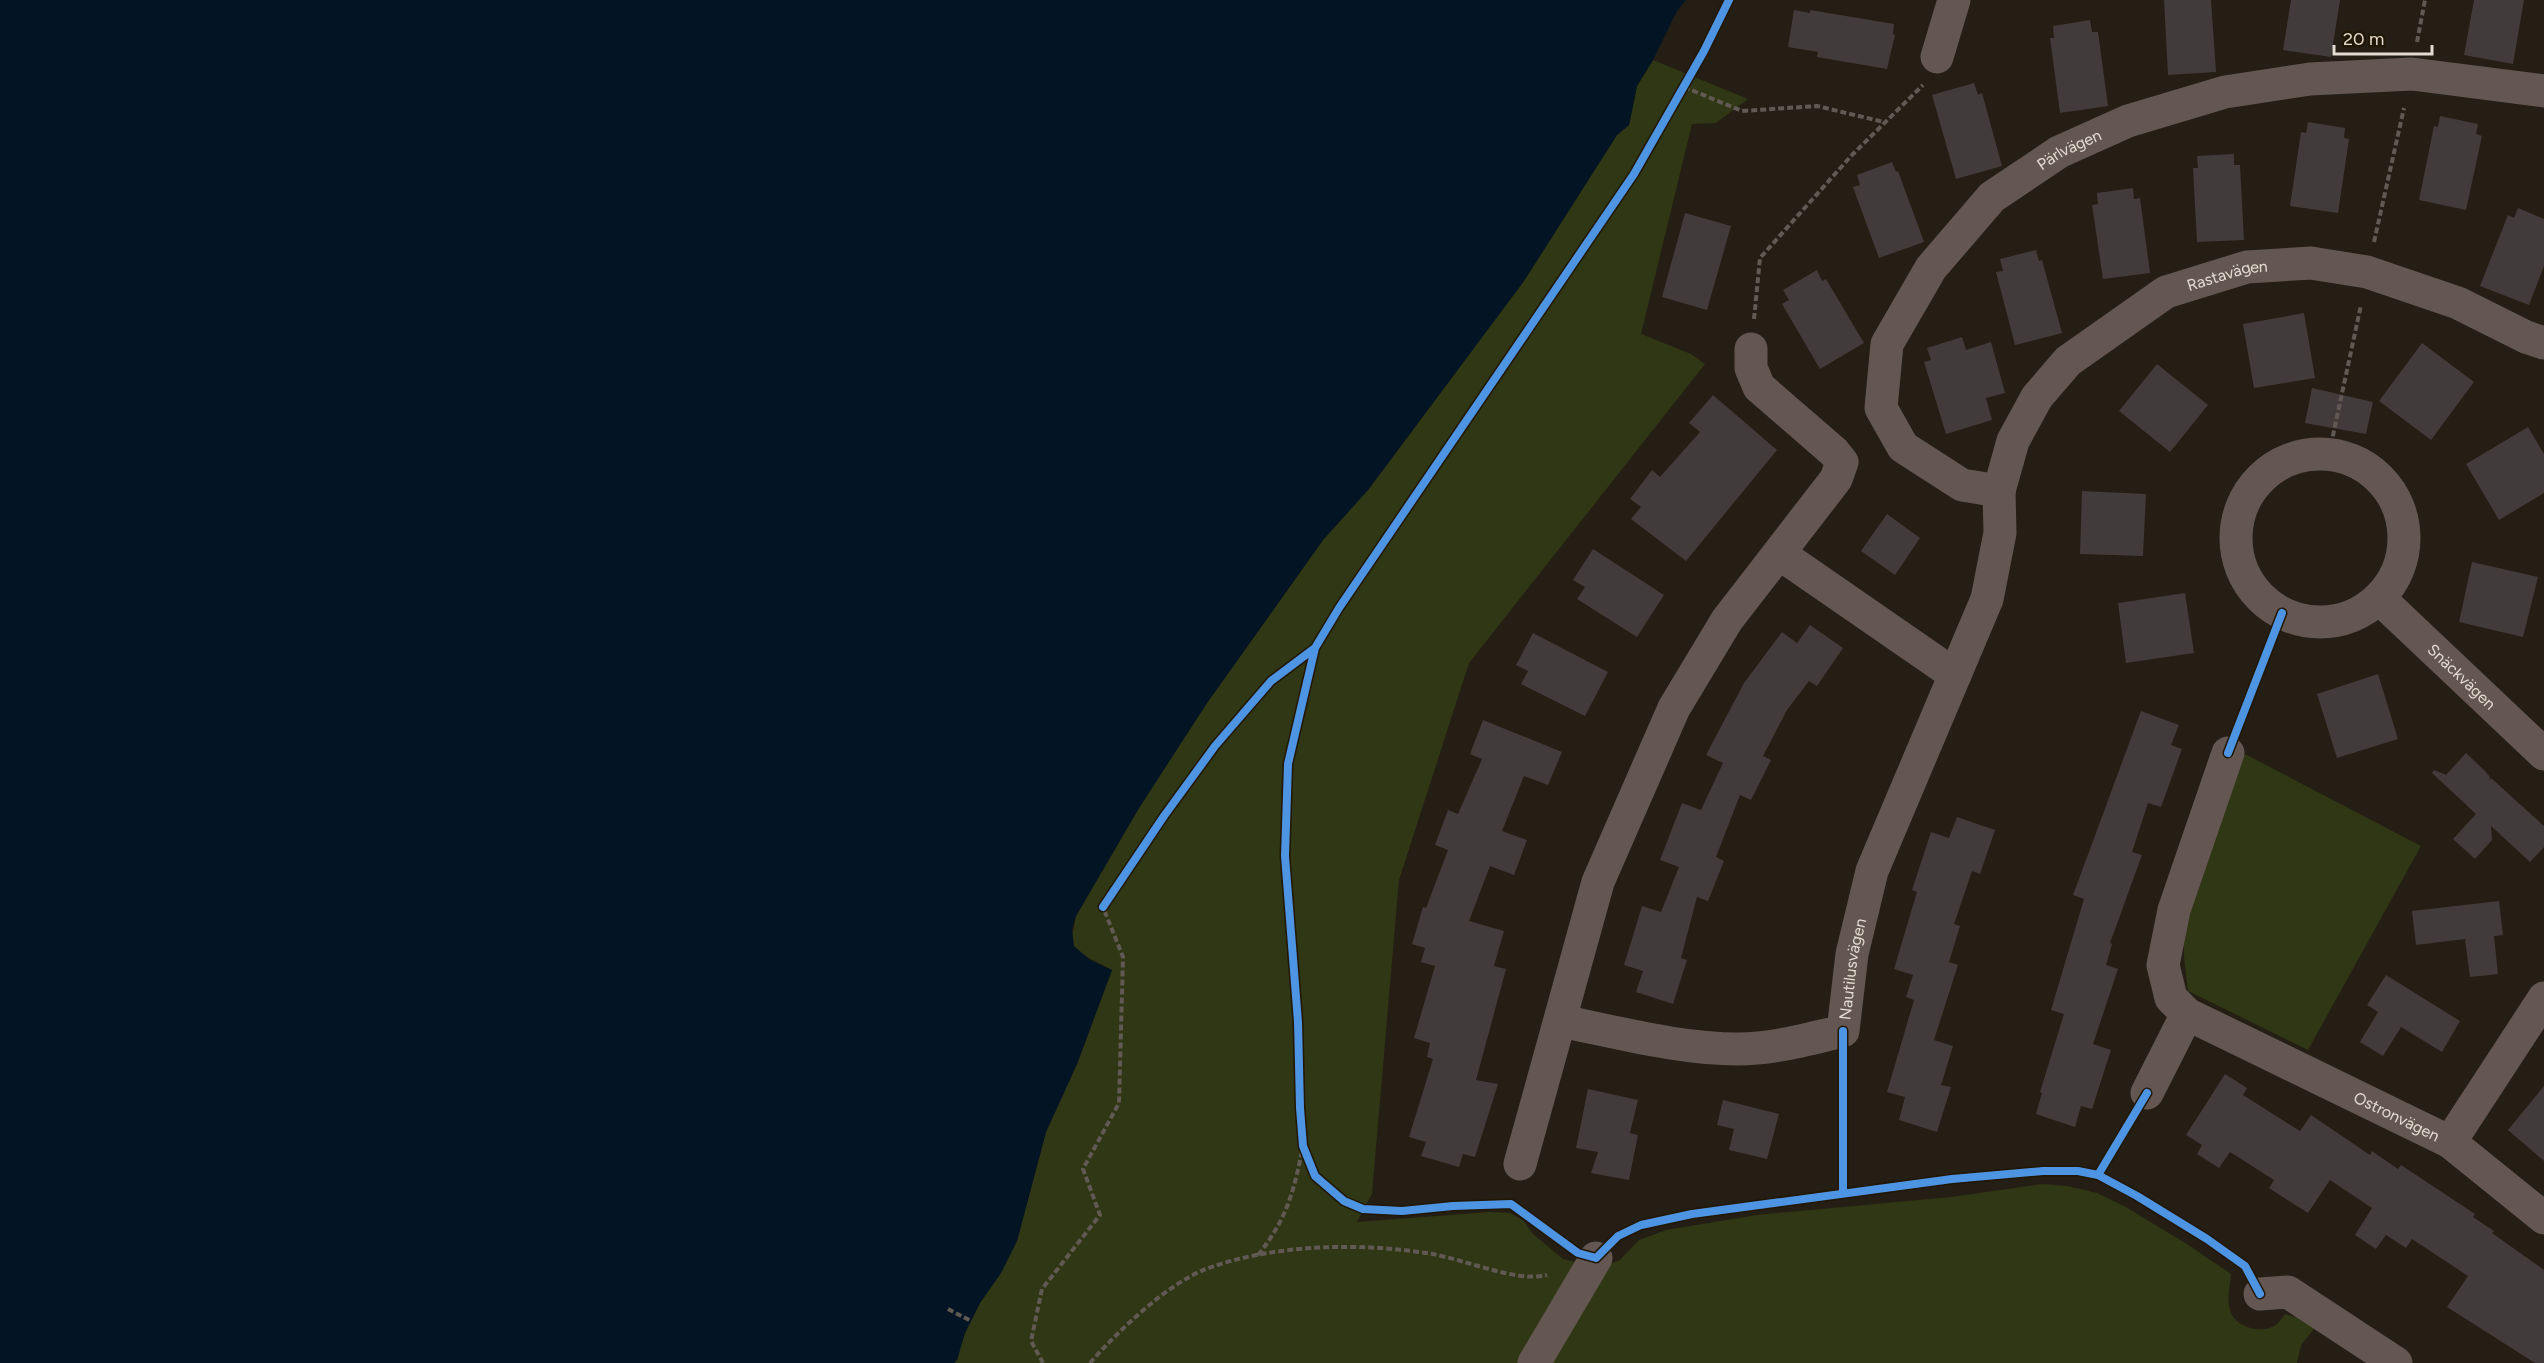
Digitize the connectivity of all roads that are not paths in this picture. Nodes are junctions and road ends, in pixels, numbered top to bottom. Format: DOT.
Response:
graph roads {
  1 [pos="1954,0"];
  2 [pos="1937,57"];
  3 [pos="2544,91"];
  4 [pos="2544,343"];
  5 [pos="1751,349"];
  6 [pos="1999,491"];
  7 [pos="1780,554"];
  8 [pos="2379,598"];
  9 [pos="1955,675"];
  10 [pos="2228,753"];
  11 [pos="2544,754"];
  12 [pos="2544,998"];
  13 [pos="2187,1014"];
  14 [pos="1560,1021"];
  15 [pos="2147,1093"];
  16 [pos="2450,1142"];
  17 [pos="1520,1164"];
  18 [pos="2544,1218"];
  19 [pos="1596,1258"];
  20 [pos="2260,1294"];
  21 [pos="1534,1363"];
  22 [pos="2396,1363"];
  1 -- 2 [label="street"];
  3 -- 6 [label="street, Pärlvägen"];
  4 -- 6 [label="street, Rastavägen"];
  5 -- 7 [label="street"];
  6 -- 9 [label="street, Nautilusvägen"];
  7 -- 9 [label="street"];
  7 -- 14 [label="street"];
  8 -- 8 [label="street"];
  8 -- 11 [label="street, Snäckvägen"];
  9 -- 14 [label="street, Nautilusvägen"];
  10 -- 13 [label="street, Ostronvägen"];
  12 -- 16 [label="street, Ostronvägen"];
  13 -- 15 [label="street"];
  13 -- 16 [label="street, Ostronvägen"];
  14 -- 17 [label="street"];
  16 -- 18 [label="street"];
  19 -- 21 [label="street"];
  20 -- 22 [label="street"];
}
